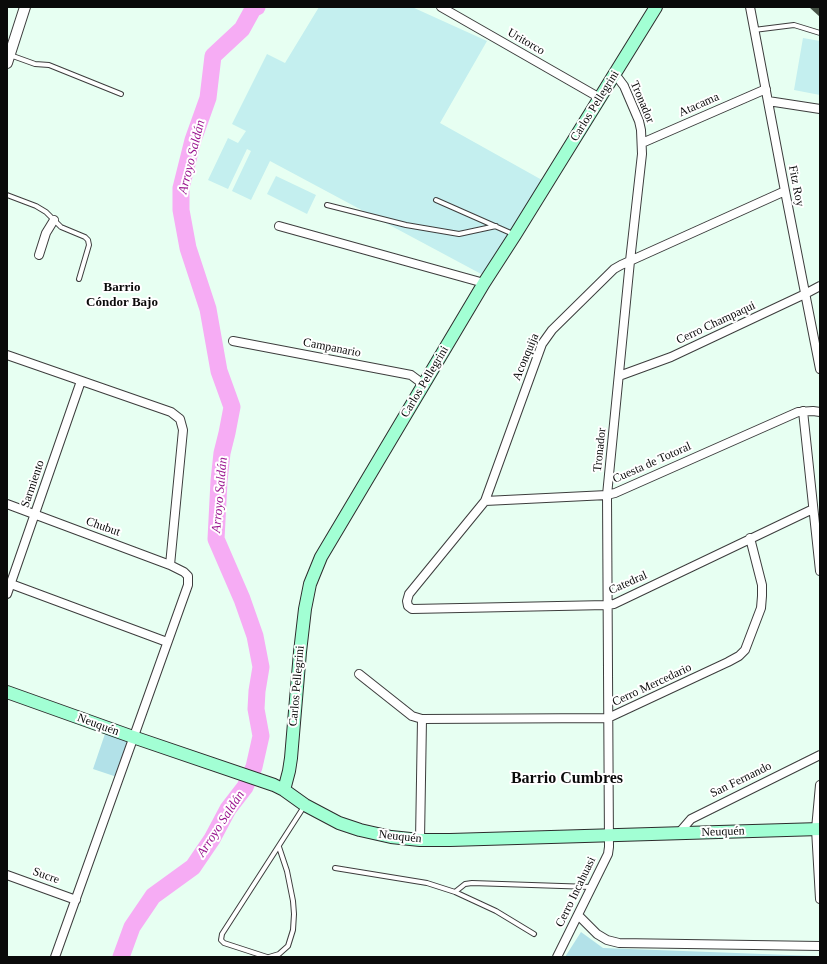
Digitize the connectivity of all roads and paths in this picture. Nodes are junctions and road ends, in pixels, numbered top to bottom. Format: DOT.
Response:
graph roads {
  1 [pos="25,7"];
  2 [pos="441,7"];
  3 [pos="656,7"];
  4 [pos="750,7"];
  5 [pos="754,30"];
  6 [pos="820,33"];
  7 [pos="8,59"];
  8 [pos="614,74"];
  9 [pos="766,89"];
  10 [pos="121,94"];
  11 [pos="600,98"];
  12 [pos="768,101"];
  13 [pos="820,109"];
  14 [pos="642,143"];
  15 [pos="785,191"];
  16 [pos="7,195"];
  17 [pos="436,200"];
  18 [pos="327,205"];
  19 [pos="54,220"];
  20 [pos="279,226"];
  21 [pos="496,226"];
  22 [pos="515,235"];
  23 [pos="39,255"];
  24 [pos="630,261"];
  25 [pos="79,279"];
  26 [pos="484,283"];
  27 [pos="820,286"];
  28 [pos="806,294"];
  29 [pos="233,341"];
  30 [pos="7,355"];
  31 [pos="820,369"];
  32 [pos="619,376"];
  33 [pos="81,381"];
  34 [pos="423,384"];
  35 [pos="803,411"];
  36 [pos="820,411"];
  37 [pos="607,495"];
  38 [pos="486,501"];
  39 [pos="7,504"];
  40 [pos="813,509"];
  41 [pos="36,515"];
  42 [pos="750,538"];
  43 [pos="170,565"];
  44 [pos="820,571"];
  45 [pos="11,584"];
  46 [pos="7,594"];
  47 [pos="607,605"];
  48 [pos="412,609"];
  49 [pos="168,642"];
  50 [pos="359,674"];
  51 [pos="7,692"];
  52 [pos="608,718"];
  53 [pos="422,719"];
  54 [pos="133,737"];
  55 [pos="820,755"];
  56 [pos="820,785"];
  57 [pos="284,790"];
  58 [pos="305,805"];
  59 [pos="818,829"];
  60 [pos="678,834"];
  61 [pos="609,836"];
  62 [pos="420,840"];
  63 [pos="279,847"];
  64 [pos="335,868"];
  65 [pos="7,875"];
  66 [pos="591,887"];
  67 [pos="455,892"];
  68 [pos="820,899"];
  69 [pos="76,900"];
  70 [pos="578,915"];
  71 [pos="534,934"];
  72 [pos="820,946"];
  73 [pos="55,957"];
  74 [pos="268,957"];
  75 [pos="557,957"];
  1 -- 7 [label="street"];
  2 -- 11 [label="street, Uritorco"];
  3 -- 8 [label="main road, Carlos Pellegrini"];
  4 -- 5 [label="street, Fitz Roy"];
  5 -- 6 [label="lane"];
  5 -- 9 [label="street, Fitz Roy"];
  7 -- 10 [label="lane"];
  8 -- 11 [label="main road, Carlos Pellegrini"];
  8 -- 14 [label="street, Tronador"];
  9 -- 12 [label="street, Fitz Roy"];
  9 -- 14 [label="street, Atacama"];
  11 -- 22 [label="main road, Carlos Pellegrini"];
  12 -- 13 [label="street"];
  12 -- 15 [label="street, Fitz Roy"];
  14 -- 24 [label="street, Tronador"];
  15 -- 24 [label="street, Aconquija"];
  15 -- 28 [label="street, Fitz Roy"];
  16 -- 19 [label="lane"];
  17 -- 21 [label="lane"];
  18 -- 21 [label="lane"];
  19 -- 23 [label="street"];
  19 -- 25 [label="lane"];
  20 -- 26 [label="street"];
  21 -- 22 [label="lane"];
  22 -- 26 [label="main road, Carlos Pellegrini"];
  24 -- 32 [label="street, Tronador"];
  24 -- 38 [label="street, Aconquija"];
  26 -- 34 [label="main road, Carlos Pellegrini"];
  27 -- 28 [label="street, Cerro Champaqui"];
  28 -- 31 [label="street, Fitz Roy"];
  28 -- 32 [label="street, Cerro Champaqui"];
  29 -- 34 [label="street, Campanario"];
  30 -- 33 [label="street"];
  32 -- 37 [label="street, Tronador"];
  33 -- 41 [label="street, Sarmiento"];
  33 -- 43 [label="street"];
  34 -- 57 [label="main road, Carlos Pellegrini"];
  35 -- 36 [label="street, Cuesta de Totoral"];
  35 -- 37 [label="street, Cuesta de Totoral"];
  35 -- 40 [label="street"];
  37 -- 38 [label="street, Cuesta de Totoral"];
  37 -- 47 [label="street, Tronador"];
  38 -- 48 [label="street, Aconquija"];
  39 -- 41 [label="street, Chubut"];
  40 -- 42 [label="street, Catedral"];
  40 -- 44 [label="street"];
  41 -- 43 [label="street, Chubut"];
  41 -- 45 [label="street, Sarmiento"];
  42 -- 47 [label="street, Catedral"];
  42 -- 52 [label="street, Cerro Mercedario"];
  43 -- 49 [label="street, Chubut"];
  45 -- 46 [label="street, Sarmiento"];
  45 -- 49 [label="street"];
  47 -- 48 [label="street, Catedral"];
  47 -- 52 [label="street, Tronador"];
  49 -- 54 [label="street"];
  50 -- 53 [label="street"];
  51 -- 54 [label="main road, Neuquén"];
  52 -- 53 [label="street, Cerro Mercedario"];
  52 -- 61 [label="street, Tronador"];
  53 -- 62 [label="street"];
  54 -- 57 [label="main road, Neuquén"];
  54 -- 69 [label="street"];
  55 -- 60 [label="street, San Fernando"];
  56 -- 59 [label="street"];
  57 -- 58 [label="main road, Neuquén"];
  58 -- 62 [label="main road, Neuquén"];
  58 -- 63 [label="lane"];
  59 -- 60 [label="main road, Neuquén"];
  59 -- 68 [label="street"];
  60 -- 61 [label="main road, Neuquén"];
  61 -- 62 [label="main road, Neuquén"];
  61 -- 66 [label="street, Cerro Incahuasi"];
  63 -- 74 [label="lane"];
  63 -- 74 [label="lane"];
  64 -- 67 [label="lane"];
  65 -- 69 [label="street, Sucre"];
  66 -- 67 [label="lane"];
  66 -- 70 [label="street, Cerro Incahuasi"];
  67 -- 71 [label="lane"];
  69 -- 73 [label="street"];
  70 -- 72 [label="street"];
  70 -- 75 [label="street, Cerro Incahuasi"];
}
